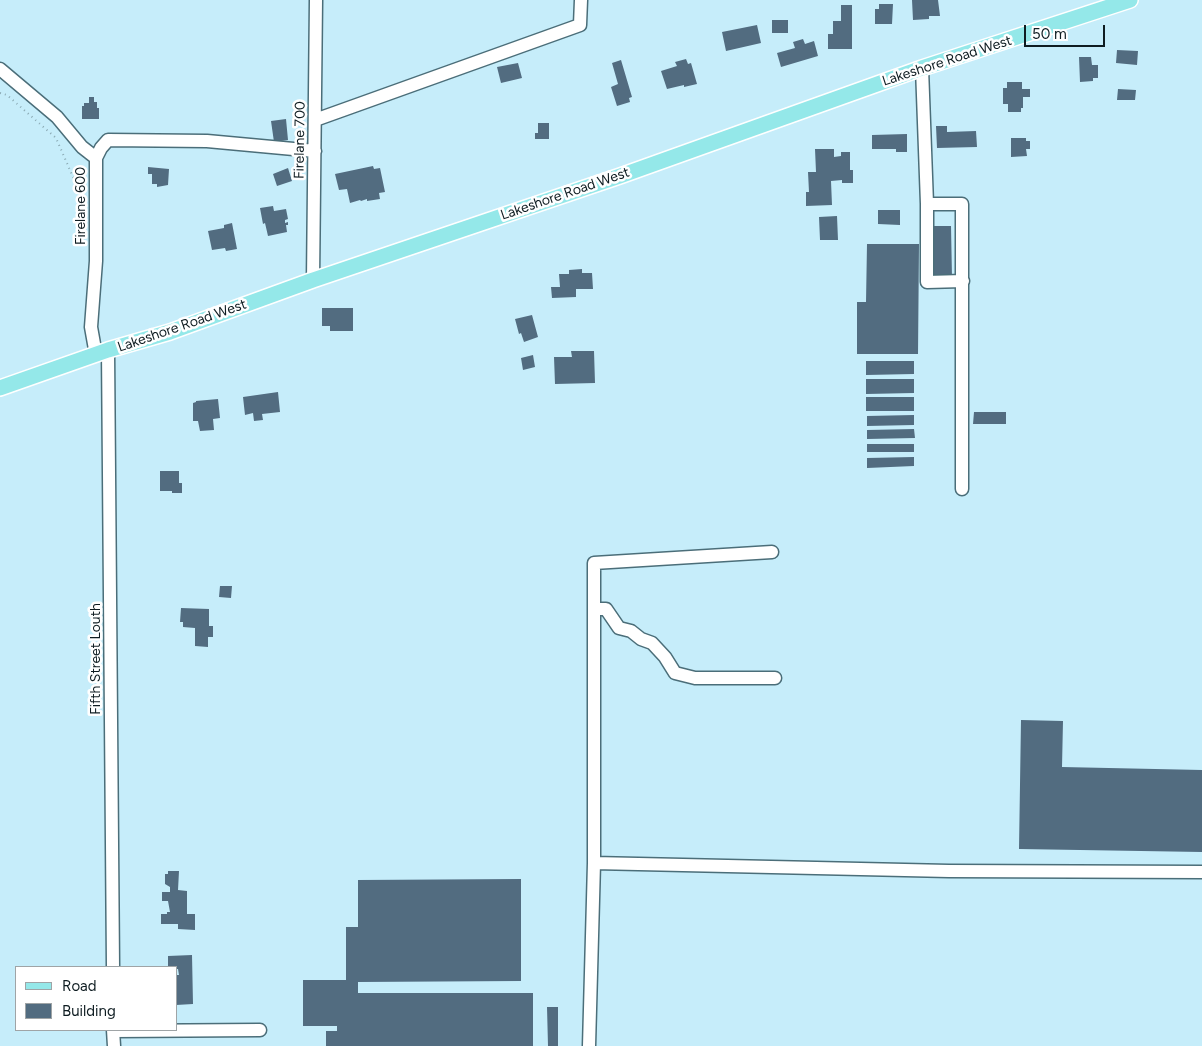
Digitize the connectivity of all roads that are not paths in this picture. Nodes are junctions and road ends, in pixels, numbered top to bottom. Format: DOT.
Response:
graph roads {
  1 [pos="316,0"];
  2 [pos="581,0"];
  3 [pos="1130,0"];
  4 [pos="922,68"];
  5 [pos="0,69"];
  6 [pos="315,120"];
  7 [pos="315,152"];
  8 [pos="96,158"];
  9 [pos="927,204"];
  10 [pos="313,280"];
  11 [pos="963,281"];
  12 [pos="102,352"];
  13 [pos="0,388"];
  14 [pos="962,489"];
  15 [pos="772,552"];
  16 [pos="594,609"];
  17 [pos="775,678"];
  18 [pos="594,863"];
  19 [pos="1202,872"];
  20 [pos="113,966"];
  21 [pos="178,1030"];
  22 [pos="260,1030"];
  23 [pos="114,1031"];
  24 [pos="114,1046"];
  25 [pos="588,1046"];
  1 -- 6 [label="street, Firelane 700"];
  2 -- 6 [label="street"];
  3 -- 4 [label="main road, Lakeshore Road West"];
  4 -- 9 [label="street"];
  4 -- 10 [label="main road, Lakeshore Road West"];
  5 -- 8 [label="street, Firelane 600"];
  6 -- 7 [label="street, Firelane 700"];
  7 -- 8 [label="street"];
  7 -- 10 [label="street, Firelane 700"];
  8 -- 12 [label="street, Firelane 600"];
  9 -- 11 [label="street"];
  9 -- 11 [label="street"];
  10 -- 12 [label="main road, Lakeshore Road West"];
  11 -- 14 [label="street"];
  12 -- 13 [label="main road, Lakeshore Road West"];
  12 -- 20 [label="street, Fifth Street Louth"];
  15 -- 16 [label="street"];
  16 -- 17 [label="street"];
  16 -- 18 [label="street"];
  18 -- 19 [label="street"];
  18 -- 25 [label="street"];
  21 -- 22 [label="street"];
  23 -- 24 [label="street"];
}
